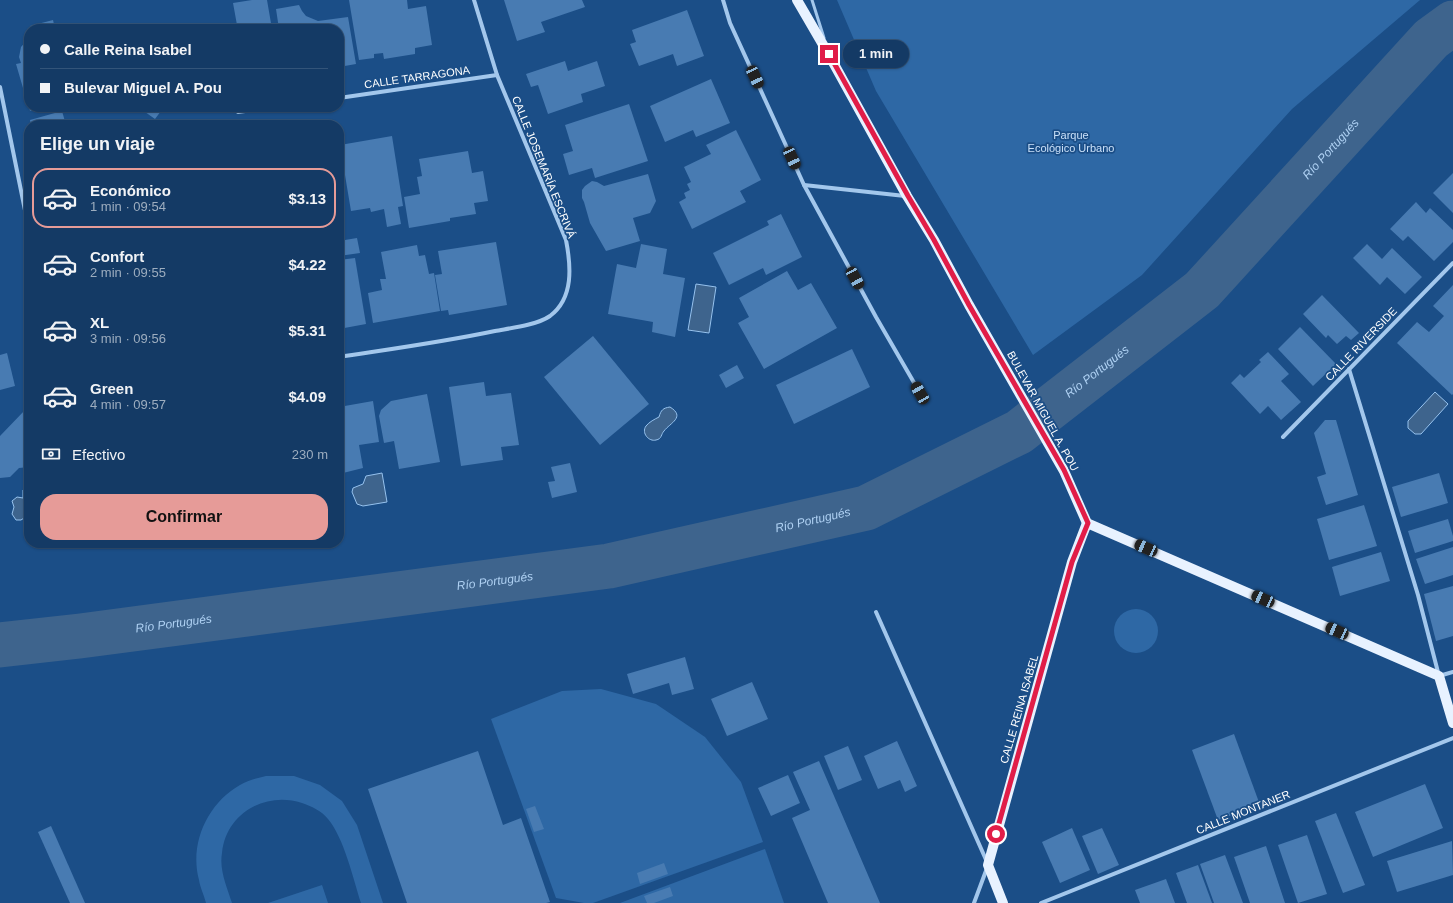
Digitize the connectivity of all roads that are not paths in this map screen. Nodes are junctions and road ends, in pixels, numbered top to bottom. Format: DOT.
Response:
graph roads {
  1 [pos="474,0"];
  2 [pos="723,0"];
  3 [pos="797,0"];
  4 [pos="812,0"];
  5 [pos="829,54"];
  6 [pos="497,74"];
  7 [pos="0,86"];
  8 [pos="344,97"];
  9 [pos="804,185"];
  10 [pos="908,196"];
  11 [pos="24,205"];
  12 [pos="1453,263"];
  13 [pos="344,356"];
  14 [pos="1350,369"];
  15 [pos="920,393"];
  16 [pos="1282,437"];
  17 [pos="1088,523"];
  18 [pos="876,612"];
  19 [pos="1453,672"];
  20 [pos="1439,676"];
  21 [pos="1453,723"];
  22 [pos="1453,738"];
  23 [pos="988,864"];
  24 [pos="974,903"];
  25 [pos="1003,903"];
  26 [pos="1041,903"];
  1 -- 6 [label="street, CALLE JOSEMARÍA ESCRIVÁ"];
  2 -- 9 [label="street"];
  3 -- 5 [label="main road, BULEVAR MIGUEL A. POU"];
  4 -- 5 [label="lane"];
  5 -- 10 [label="main road, BULEVAR MIGUEL A. POU"];
  6 -- 8 [label="street, CALLE TARRAGONA"];
  6 -- 13 [label="street, CALLE JOSEMARÍA ESCRIVÁ"];
  7 -- 11 [label="street"];
  9 -- 10 [label="street"];
  9 -- 15 [label="street"];
  10 -- 17 [label="main road, BULEVAR MIGUEL A. POU"];
  12 -- 14 [label="street, CALLE RIVERSIDE"];
  14 -- 16 [label="street, CALLE RIVERSIDE"];
  14 -- 20 [label="street"];
  17 -- 20 [label="main road"];
  17 -- 23 [label="main road, CALLE REINA ISABEL"];
  18 -- 23 [label="street"];
  19 -- 20 [label="street"];
  20 -- 21 [label="main road"];
  22 -- 26 [label="street, CALLE MONTANER"];
  23 -- 24 [label="street"];
  23 -- 25 [label="main road"];
}
